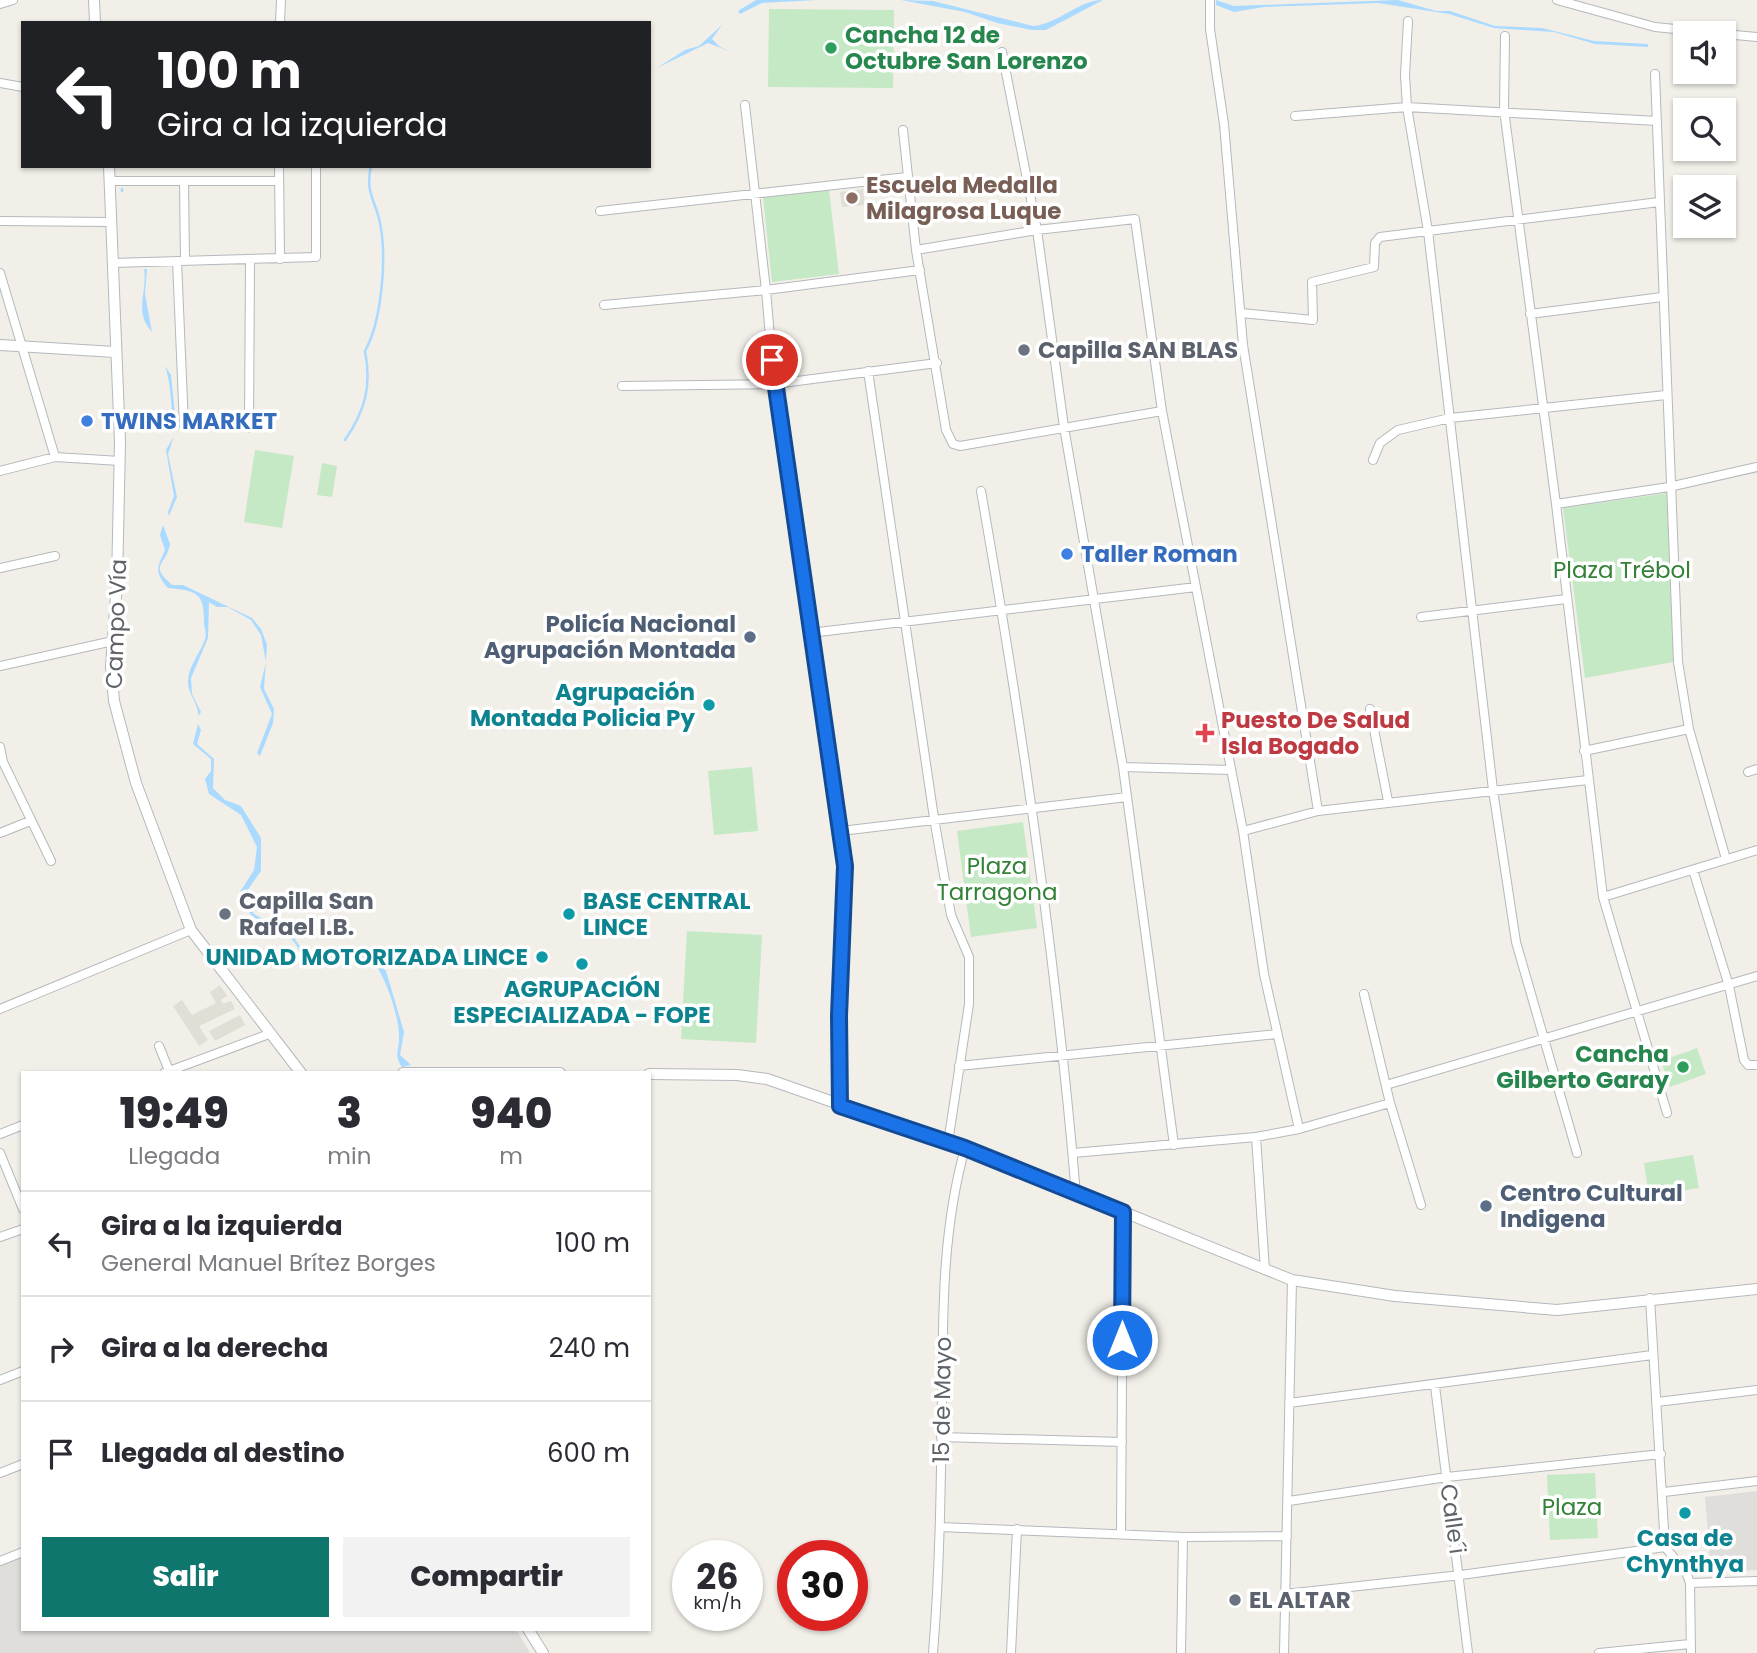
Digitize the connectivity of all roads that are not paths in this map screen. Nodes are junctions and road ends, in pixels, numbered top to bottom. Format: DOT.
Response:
graph roads {
  1 [pos="13,0"];
  2 [pos="94,0"];
  3 [pos="281,0"];
  4 [pos="1210,0"];
  5 [pos="1557,0"];
  6 [pos="0,4"];
  7 [pos="95,21"];
  8 [pos="279,21"];
  9 [pos="1408,21"];
  10 [pos="1673,29"];
  11 [pos="1736,35"];
  12 [pos="1505,36"];
  13 [pos="1757,37"];
  14 [pos="1002,52"];
  15 [pos="1655,74"];
  16 [pos="0,83"];
  17 [pos="21,87"];
  18 [pos="745,105"];
  19 [pos="1408,107"];
  20 [pos="1504,110"];
  21 [pos="1295,116"];
  22 [pos="1657,121"];
  23 [pos="902,130"];
  24 [pos="108,168"];
  25 [pos="279,168"];
  26 [pos="316,168"];
  27 [pos="906,177"];
  28 [pos="109,181"];
  29 [pos="184,181"];
  30 [pos="279,181"];
  31 [pos="754,193"];
  32 [pos="1659,202"];
  33 [pos="600,211"];
  34 [pos="0,221"];
  35 [pos="1517,221"];
  36 [pos="110,222"];
  37 [pos="1037,230"];
  38 [pos="1428,231"];
  39 [pos="916,250"];
  40 [pos="280,258"];
  41 [pos="250,260"];
  42 [pos="181,261"];
  43 [pos="112,264"];
  44 [pos="920,270"];
  45 [pos="0,273"];
  46 [pos="766,290"];
  47 [pos="1662,297"];
  48 [pos="604,306"];
  49 [pos="1241,313"];
  50 [pos="1530,314"];
  51 [pos="0,345"];
  52 [pos="23,347"];
  53 [pos="115,352"];
  54 [pos="937,363"];
  55 [pos="868,371"];
  56 [pos="774,384"];
  57 [pos="622,386"];
  58 [pos="1666,395"];
  59 [pos="1542,408"];
  60 [pos="1163,411"];
  61 [pos="1450,418"];
  62 [pos="184,426"];
  63 [pos="1064,427"];
  64 [pos="249,428"];
  65 [pos="55,457"];
  66 [pos="1373,460"];
  67 [pos="120,461"];
  68 [pos="1757,467"];
  69 [pos="0,471"];
  70 [pos="1669,487"];
  71 [pos="981,491"];
  72 [pos="1556,505"];
  73 [pos="55,556"];
  74 [pos="0,568"];
  75 [pos="1196,587"];
  76 [pos="1093,598"];
  77 [pos="1566,599"];
  78 [pos="1474,609"];
  79 [pos="1002,611"];
  80 [pos="1421,617"];
  81 [pos="906,621"];
  82 [pos="810,633"];
  83 [pos="113,641"];
  84 [pos="0,666"];
  85 [pos="1370,709"];
  86 [pos="1689,729"];
  87 [pos="0,747"];
  88 [pos="1584,751"];
  89 [pos="2,763"];
  90 [pos="1122,767"];
  91 [pos="1757,769"];
  92 [pos="1231,770"];
  93 [pos="1748,772"];
  94 [pos="1588,780"];
  95 [pos="1493,790"];
  96 [pos="1126,797"];
  97 [pos="1388,801"];
  98 [pos="1033,808"];
  99 [pos="1318,810"];
  100 [pos="934,818"];
  101 [pos="30,821"];
  102 [pos="841,831"];
  103 [pos="1243,831"];
  104 [pos="0,833"];
  105 [pos="1757,850"];
  106 [pos="1726,859"];
  107 [pos="51,861"];
  108 [pos="1693,870"];
  109 [pos="1604,897"];
  110 [pos="191,930"];
  111 [pos="1757,976"];
  112 [pos="1729,986"];
  113 [pos="1364,993"];
  114 [pos="0,1009"];
  115 [pos="1637,1013"];
  116 [pos="269,1034"];
  117 [pos="1276,1034"];
  118 [pos="1543,1038"];
  119 [pos="1160,1043"];
  120 [pos="159,1046"];
  121 [pos="1064,1053"];
  122 [pos="1755,1065"];
  123 [pos="959,1066"];
  124 [pos="168,1071"];
  125 [pos="171,1071"];
  126 [pos="299,1071"];
  127 [pos="651,1074"];
  128 [pos="1386,1085"];
  129 [pos="1390,1102"];
  130 [pos="840,1106"];
  131 [pos="1667,1113"];
  132 [pos="21,1126"];
  133 [pos="1299,1129"];
  134 [pos="0,1133"];
  135 [pos="1256,1137"];
  136 [pos="948,1143"];
  137 [pos="1174,1145"];
  138 [pos="965,1148"];
  139 [pos="0,1153"];
  140 [pos="1073,1153"];
  141 [pos="1577,1153"];
  142 [pos="1076,1194"];
  143 [pos="21,1204"];
  144 [pos="1421,1205"];
  145 [pos="1123,1212"];
  146 [pos="21,1230"];
  147 [pos="0,1237"];
  148 [pos="1265,1270"];
  149 [pos="1292,1280"];
  150 [pos="1757,1289"];
  151 [pos="1650,1298"];
  152 [pos="1652,1355"];
  153 [pos="21,1372"];
  154 [pos="0,1380"];
  155 [pos="1435,1386"];
  156 [pos="1757,1390"];
  157 [pos="1657,1402"];
  158 [pos="1289,1403"];
  159 [pos="942,1437"];
  160 [pos="1122,1442"];
  161 [pos="1661,1454"];
  162 [pos="21,1465"];
  163 [pos="0,1473"];
  164 [pos="1447,1477"];
  165 [pos="1757,1481"];
  166 [pos="1664,1492"];
  167 [pos="1289,1501"];
  168 [pos="940,1527"];
  169 [pos="1017,1529"];
  170 [pos="1121,1533"];
  171 [pos="1183,1536"];
  172 [pos="1287,1536"];
  173 [pos="1665,1547"];
  174 [pos="21,1553"];
  175 [pos="0,1561"];
  176 [pos="1461,1575"];
  177 [pos="1757,1581"];
  178 [pos="1690,1583"];
  179 [pos="1285,1594"];
  180 [pos="529,1631"];
  181 [pos="1690,1649"];
  182 [pos="543,1653"];
  183 [pos="933,1653"];
  184 [pos="1011,1653"];
  185 [pos="1181,1653"];
  186 [pos="1284,1653"];
  187 [pos="1468,1653"];
  188 [pos="1599,1653"];
  1 -- 6 [label="street"];
  2 -- 7 [label="street"];
  3 -- 8 [label="street"];
  4 -- 49 [label="street"];
  5 -- 10 [label="street"];
  9 -- 19 [label="street"];
  11 -- 13 [label="street"];
  12 -- 20 [label="street"];
  14 -- 37 [label="street"];
  15 -- 22 [label="street"];
  16 -- 17 [label="street"];
  18 -- 31 [label="street"];
  19 -- 20 [label="street"];
  19 -- 21 [label="street"];
  19 -- 38 [label="street"];
  20 -- 22 [label="street"];
  20 -- 35 [label="street"];
  22 -- 32 [label="street"];
  23 -- 27 [label="street"];
  24 -- 28 [label="street, Campo Vía"];
  25 -- 30 [label="street"];
  26 -- 40 [label="street"];
  27 -- 31 [label="street"];
  27 -- 39 [label="street"];
  28 -- 29 [label="street"];
  28 -- 36 [label="street, Campo Vía"];
  29 -- 30 [label="street"];
  29 -- 42 [label="street"];
  30 -- 40 [label="street"];
  31 -- 33 [label="street"];
  31 -- 46 [label="street"];
  32 -- 35 [label="street"];
  32 -- 47 [label="street"];
  34 -- 36 [label="street"];
  35 -- 38 [label="street"];
  35 -- 50 [label="street"];
  36 -- 43 [label="street, Campo Vía"];
  37 -- 39 [label="street"];
  37 -- 60 [label="street"];
  37 -- 63 [label="street"];
  38 -- 49 [label="street"];
  38 -- 61 [label="street"];
  39 -- 44 [label="street"];
  40 -- 41 [label="street"];
  41 -- 42 [label="street"];
  41 -- 64 [label="street"];
  42 -- 43 [label="street"];
  42 -- 62 [label="street"];
  43 -- 53 [label="street, Campo Vía"];
  44 -- 46 [label="street"];
  44 -- 54 [label="street"];
  45 -- 52 [label="street"];
  46 -- 48 [label="street"];
  46 -- 56 [label="street"];
  47 -- 50 [label="street"];
  47 -- 58 [label="street"];
  49 -- 99 [label="street"];
  50 -- 59 [label="street"];
  51 -- 52 [label="street"];
  52 -- 53 [label="street"];
  52 -- 65 [label="street"];
  53 -- 67 [label="street, Campo Vía"];
  54 -- 55 [label="street"];
  54 -- 63 [label="street"];
  55 -- 56 [label="street"];
  55 -- 81 [label="street"];
  56 -- 57 [label="street"];
  56 -- 82 [label="street"];
  58 -- 59 [label="street"];
  58 -- 70 [label="street"];
  59 -- 61 [label="street"];
  59 -- 72 [label="street"];
  60 -- 63 [label="street"];
  60 -- 75 [label="street"];
  61 -- 66 [label="street"];
  61 -- 78 [label="street"];
  63 -- 76 [label="street"];
  65 -- 67 [label="street"];
  65 -- 69 [label="street"];
  67 -- 83 [label="street, Campo Vía"];
  68 -- 70 [label="street"];
  70 -- 72 [label="street"];
  70 -- 86 [label="street"];
  71 -- 79 [label="street"];
  72 -- 77 [label="street"];
  73 -- 74 [label="street"];
  75 -- 76 [label="street"];
  75 -- 92 [label="street"];
  76 -- 79 [label="street"];
  76 -- 90 [label="street"];
  77 -- 78 [label="street"];
  77 -- 88 [label="street"];
  78 -- 80 [label="street"];
  78 -- 95 [label="street"];
  79 -- 81 [label="street"];
  79 -- 98 [label="street"];
  81 -- 82 [label="street"];
  81 -- 100 [label="street"];
  82 -- 102 [label="street"];
  83 -- 84 [label="street"];
  83 -- 110 [label="street, Campo Vía"];
  85 -- 97 [label="street"];
  86 -- 88 [label="street"];
  86 -- 106 [label="street"];
  87 -- 89 [label="street"];
  88 -- 94 [label="street"];
  89 -- 101 [label="street"];
  90 -- 92 [label="street"];
  90 -- 96 [label="street"];
  91 -- 93 [label="street"];
  92 -- 103 [label="street"];
  94 -- 95 [label="street"];
  94 -- 109 [label="street"];
  95 -- 97 [label="street"];
  95 -- 118 [label="street"];
  96 -- 98 [label="street"];
  96 -- 119 [label="street"];
  97 -- 99 [label="street"];
  98 -- 100 [label="street"];
  98 -- 121 [label="street"];
  99 -- 103 [label="street"];
  100 -- 102 [label="street"];
  100 -- 123 [label="street"];
  101 -- 104 [label="street"];
  101 -- 107 [label="street"];
  102 -- 130 [label="street"];
  103 -- 117 [label="street"];
  105 -- 106 [label="street"];
  106 -- 108 [label="street"];
  108 -- 109 [label="street"];
  108 -- 112 [label="street"];
  109 -- 115 [label="street"];
  110 -- 114 [label="street"];
  110 -- 116 [label="street, Campo Vía"];
  111 -- 112 [label="street"];
  112 -- 115 [label="street"];
  112 -- 122 [label="street"];
  113 -- 128 [label="street"];
  115 -- 118 [label="street"];
  115 -- 131 [label="street"];
  116 -- 125 [label="street"];
  116 -- 126 [label="street, Campo Vía"];
  117 -- 119 [label="street"];
  117 -- 133 [label="street"];
  118 -- 128 [label="street"];
  118 -- 141 [label="street"];
  119 -- 121 [label="street"];
  119 -- 137 [label="street"];
  120 -- 124 [label="street"];
  121 -- 123 [label="street"];
  121 -- 140 [label="street"];
  123 -- 136 [label="street"];
  127 -- 130 [label="street"];
  128 -- 129 [label="street"];
  129 -- 133 [label="street"];
  129 -- 144 [label="street"];
  130 -- 136 [label="street"];
  132 -- 134 [label="street"];
  133 -- 135 [label="street"];
  135 -- 137 [label="street"];
  135 -- 148 [label="street"];
  136 -- 138 [label="street"];
  137 -- 140 [label="street"];
  138 -- 142 [label="street"];
  138 -- 159 [label="street, 15 de Mayo"];
  139 -- 143 [label="street"];
  140 -- 142 [label="street"];
  142 -- 145 [label="street"];
  145 -- 148 [label="street"];
  145 -- 160 [label="street"];
  146 -- 147 [label="street"];
  148 -- 149 [label="street"];
  149 -- 151 [label="street"];
  149 -- 158 [label="street"];
  150 -- 151 [label="street"];
  151 -- 152 [label="street"];
  152 -- 155 [label="street"];
  152 -- 157 [label="street"];
  153 -- 154 [label="street"];
  155 -- 158 [label="street"];
  155 -- 164 [label="street, Calle´i"];
  156 -- 157 [label="street"];
  157 -- 161 [label="street"];
  158 -- 167 [label="street"];
  159 -- 160 [label="street"];
  159 -- 168 [label="street, 15 de Mayo"];
  160 -- 170 [label="street"];
  161 -- 164 [label="street"];
  161 -- 166 [label="street"];
  162 -- 163 [label="street"];
  164 -- 167 [label="street"];
  164 -- 176 [label="street, Calle´i"];
  165 -- 166 [label="street"];
  166 -- 173 [label="street"];
  167 -- 172 [label="street"];
  168 -- 169 [label="street"];
  168 -- 183 [label="street, 15 de Mayo"];
  169 -- 170 [label="street"];
  169 -- 184 [label="street"];
  170 -- 171 [label="street"];
  171 -- 172 [label="street"];
  171 -- 185 [label="street"];
  172 -- 179 [label="street"];
  173 -- 176 [label="street"];
  173 -- 178 [label="street"];
  174 -- 175 [label="street"];
  176 -- 179 [label="street"];
  176 -- 187 [label="street, Calle´i"];
  177 -- 178 [label="street"];
  178 -- 181 [label="street"];
  179 -- 186 [label="street"];
  180 -- 182 [label="street"];
  181 -- 188 [label="street"];
}
